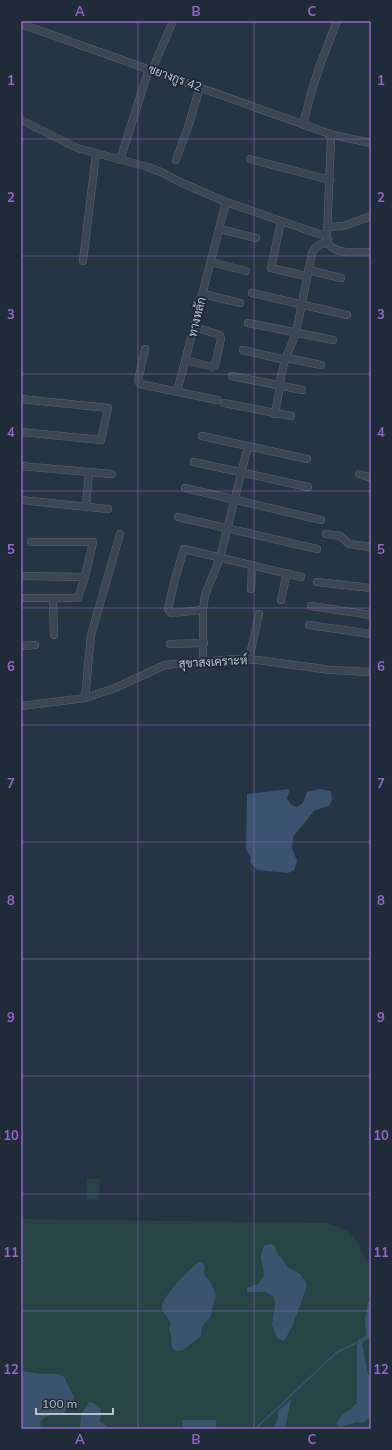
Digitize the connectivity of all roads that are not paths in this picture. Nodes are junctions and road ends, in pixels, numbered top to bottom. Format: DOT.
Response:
graph roads {
  1 [pos="173,21"];
  2 [pos="337,21"];
  3 [pos="21,24"];
  4 [pos="150,70"];
  5 [pos="200,87"];
  6 [pos="21,120"];
  7 [pos="304,124"];
  8 [pos="329,133"];
  9 [pos="371,143"];
  10 [pos="96,154"];
  11 [pos="250,159"];
  12 [pos="120,160"];
  13 [pos="176,160"];
  14 [pos="330,180"];
  15 [pos="226,202"];
  16 [pos="371,216"];
  17 [pos="280,226"];
  18 [pos="328,227"];
  19 [pos="220,229"];
  20 [pos="256,238"];
  21 [pos="327,238"];
  22 [pos="371,252"];
  23 [pos="83,261"];
  24 [pos="211,262"];
  25 [pos="246,271"];
  26 [pos="307,273"];
  27 [pos="341,278"];
  28 [pos="252,293"];
  29 [pos="203,294"];
  30 [pos="240,303"];
  31 [pos="303,304"];
  32 [pos="347,315"];
  33 [pos="248,323"];
  34 [pos="194,327"];
  35 [pos="296,333"];
  36 [pos="333,340"];
  37 [pos="145,349"];
  38 [pos="244,350"];
  39 [pos="286,359"];
  40 [pos="186,360"];
  41 [pos="321,365"];
  42 [pos="232,376"];
  43 [pos="280,386"];
  44 [pos="302,390"];
  45 [pos="177,392"];
  46 [pos="21,399"];
  47 [pos="275,414"];
  48 [pos="291,416"];
  49 [pos="21,432"];
  50 [pos="202,436"];
  51 [pos="248,446"];
  52 [pos="307,459"];
  53 [pos="194,462"];
  54 [pos="21,466"];
  55 [pos="89,472"];
  56 [pos="241,472"];
  57 [pos="112,474"];
  58 [pos="359,474"];
  59 [pos="371,478"];
  60 [pos="308,487"];
  61 [pos="185,488"];
  62 [pos="21,500"];
  63 [pos="234,500"];
  64 [pos="86,507"];
  65 [pos="108,509"];
  66 [pos="178,517"];
  67 [pos="321,520"];
  68 [pos="228,529"];
  69 [pos="120,534"];
  70 [pos="326,534"];
  71 [pos="31,542"];
  72 [pos="371,547"];
  73 [pos="317,549"];
  74 [pos="220,558"];
  75 [pos="252,565"];
  76 [pos="286,574"];
  77 [pos="21,576"];
  78 [pos="85,577"];
  79 [pos="301,577"];
  80 [pos="317,582"];
  81 [pos="371,588"];
  82 [pos="251,589"];
  83 [pos="21,598"];
  84 [pos="53,598"];
  85 [pos="281,600"];
  86 [pos="311,606"];
  87 [pos="203,610"];
  88 [pos="259,614"];
  89 [pos="371,615"];
  90 [pos="309,625"];
  91 [pos="371,634"];
  92 [pos="54,635"];
  93 [pos="204,643"];
  94 [pos="170,644"];
  95 [pos="35,645"];
  96 [pos="21,646"];
  97 [pos="249,659"];
  98 [pos="204,662"];
  99 [pos="371,672"];
  100 [pos="85,698"];
  101 [pos="21,706"];
  1 -- 4 [label="street"];
  2 -- 7 [label="street"];
  3 -- 4 [label="street, ชยางกูร 42"];
  4 -- 5 [label="street, ชยางกูร 42"];
  4 -- 12 [label="street"];
  5 -- 7 [label="street, ชยางกูร 42"];
  5 -- 13 [label="street"];
  6 -- 10 [label="street"];
  7 -- 8 [label="street, ชยางกูร 42"];
  8 -- 9 [label="street, ชยางกูร 42"];
  8 -- 14 [label="street"];
  10 -- 12 [label="street"];
  10 -- 23 [label="street"];
  11 -- 14 [label="street"];
  12 -- 15 [label="street"];
  14 -- 18 [label="street"];
  15 -- 19 [label="street, ทางหลัก"];
  15 -- 21 [label="street"];
  16 -- 18 [label="street"];
  17 -- 26 [label="street"];
  18 -- 21 [label="street"];
  19 -- 20 [label="street"];
  19 -- 24 [label="street, ทางหลัก"];
  21 -- 22 [label="street"];
  21 -- 26 [label="street"];
  24 -- 25 [label="street"];
  24 -- 29 [label="street, ทางหลัก"];
  26 -- 27 [label="street"];
  26 -- 31 [label="street"];
  28 -- 31 [label="street"];
  29 -- 30 [label="street"];
  29 -- 34 [label="street, ทางหลัก"];
  31 -- 32 [label="street"];
  31 -- 35 [label="street"];
  33 -- 35 [label="street"];
  34 -- 40 [label="street, ทางหลัก"];
  34 -- 40 [label="street"];
  35 -- 36 [label="street"];
  35 -- 39 [label="street"];
  37 -- 45 [label="street"];
  38 -- 39 [label="street"];
  39 -- 41 [label="street"];
  39 -- 43 [label="street"];
  40 -- 45 [label="street, ทางหลัก"];
  42 -- 43 [label="street"];
  43 -- 44 [label="street"];
  43 -- 47 [label="street"];
  45 -- 47 [label="street"];
  46 -- 49 [label="street"];
  47 -- 48 [label="street"];
  50 -- 51 [label="street"];
  51 -- 52 [label="street"];
  51 -- 56 [label="street"];
  53 -- 56 [label="street"];
  54 -- 55 [label="street"];
  55 -- 57 [label="street"];
  55 -- 64 [label="street"];
  56 -- 60 [label="street"];
  56 -- 63 [label="street"];
  58 -- 59 [label="street"];
  61 -- 63 [label="street"];
  62 -- 64 [label="street"];
  63 -- 67 [label="street"];
  63 -- 68 [label="street"];
  64 -- 65 [label="street"];
  66 -- 68 [label="street"];
  68 -- 73 [label="street"];
  68 -- 74 [label="street"];
  69 -- 100 [label="street"];
  70 -- 72 [label="street"];
  71 -- 78 [label="street"];
  74 -- 75 [label="street"];
  74 -- 87 [label="street"];
  74 -- 87 [label="street"];
  75 -- 76 [label="street"];
  75 -- 82 [label="street"];
  76 -- 79 [label="street"];
  76 -- 85 [label="street"];
  77 -- 78 [label="street"];
  78 -- 84 [label="street"];
  80 -- 81 [label="street"];
  83 -- 84 [label="street"];
  84 -- 92 [label="street"];
  86 -- 89 [label="street"];
  87 -- 93 [label="street"];
  88 -- 97 [label="street"];
  90 -- 91 [label="street"];
  93 -- 94 [label="street"];
  93 -- 98 [label="street"];
  95 -- 96 [label="street"];
  97 -- 98 [label="street, สุขาสงเคราะห์"];
  97 -- 99 [label="street, สุขาสงเคราะห์"];
  98 -- 100 [label="street, สุขาสงเคราะห์"];
  100 -- 101 [label="street, สุขาสงเคราะห์"];
}
